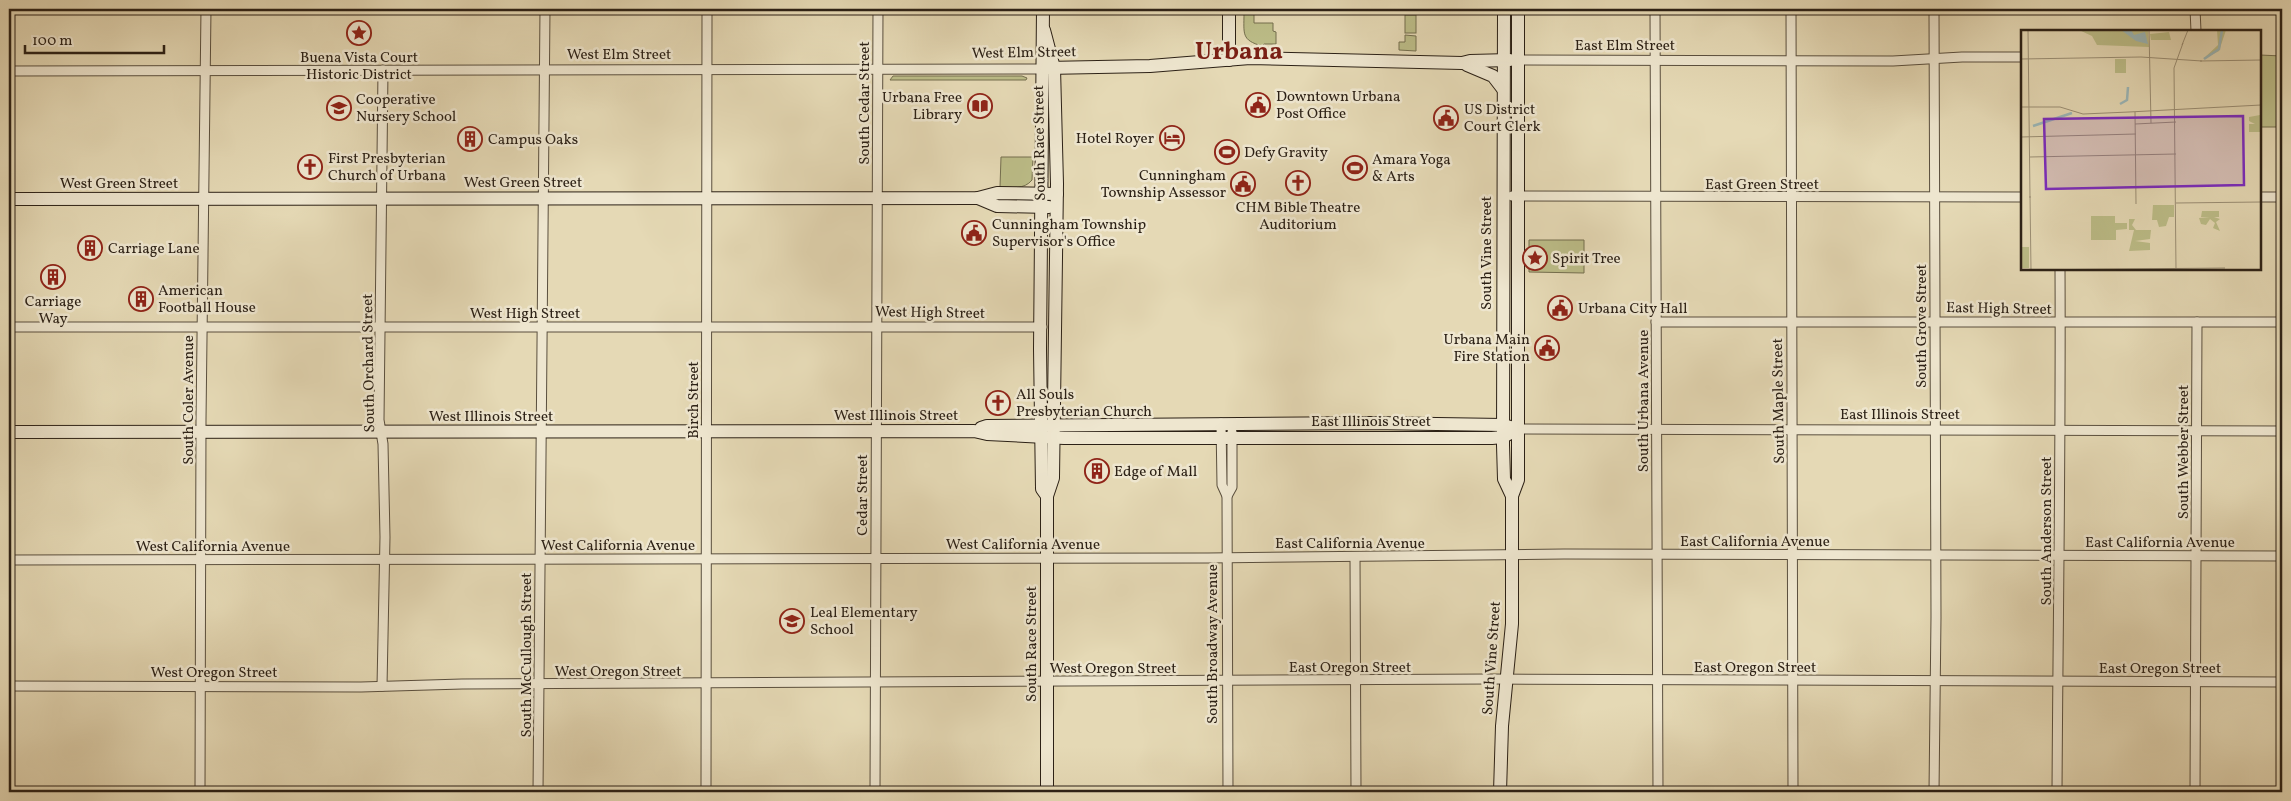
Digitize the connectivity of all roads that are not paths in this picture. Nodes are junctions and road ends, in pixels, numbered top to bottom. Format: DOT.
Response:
graph roads {
  1 [pos="206,9"];
  2 [pos="545,9"];
  3 [pos="707,9"];
  4 [pos="878,9"];
  5 [pos="1043,9"];
  6 [pos="1229,9"];
  7 [pos="1504,9"];
  8 [pos="1518,9"];
  9 [pos="1655,9"];
  10 [pos="1791,9"];
  11 [pos="1934,9"];
  12 [pos="2195,9"];
  13 [pos="2196,30"];
  14 [pos="2021,56"];
  15 [pos="1934,59"];
  16 [pos="1229,60"];
  17 [pos="1503,60"];
  18 [pos="1518,60"];
  19 [pos="1655,61"];
  20 [pos="1792,61"];
  21 [pos="1462,63"];
  22 [pos="1048,68"];
  23 [pos="879,69"];
  24 [pos="9,70"];
  25 [pos="206,70"];
  26 [pos="383,70"];
  27 [pos="544,70"];
  28 [pos="707,70"];
  29 [pos="1503,89"];
  30 [pos="1042,194"];
  31 [pos="1502,196"];
  32 [pos="1518,196"];
  33 [pos="877,197"];
  34 [pos="1933,197"];
  35 [pos="2261,197"];
  36 [pos="2282,197"];
  37 [pos="543,198"];
  38 [pos="708,198"];
  39 [pos="978,198"];
  40 [pos="1656,198"];
  41 [pos="1792,198"];
  42 [pos="2021,198"];
  43 [pos="9,199"];
  44 [pos="203,199"];
  45 [pos="381,199"];
  46 [pos="1056,200"];
  47 [pos="1042,207"];
  48 [pos="1518,262"];
  49 [pos="1503,263"];
  50 [pos="2060,270"];
  51 [pos="1656,322"];
  52 [pos="1792,322"];
  53 [pos="1934,322"];
  54 [pos="2197,322"];
  55 [pos="2282,322"];
  56 [pos="2060,323"];
  57 [pos="380,326"];
  58 [pos="707,326"];
  59 [pos="877,326"];
  60 [pos="9,327"];
  61 [pos="202,327"];
  62 [pos="543,327"];
  63 [pos="1042,327"];
  64 [pos="1503,359"];
  65 [pos="1518,359"];
  66 [pos="1226,423"];
  67 [pos="1518,429"];
  68 [pos="1658,430"];
  69 [pos="1792,430"];
  70 [pos="1935,430"];
  71 [pos="1451,431"];
  72 [pos="1503,431"];
  73 [pos="2060,431"];
  74 [pos="2197,431"];
  75 [pos="9,432"];
  76 [pos="201,432"];
  77 [pos="381,432"];
  78 [pos="541,432"];
  79 [pos="707,432"];
  80 [pos="876,432"];
  81 [pos="1048,432"];
  82 [pos="2282,432"];
  83 [pos="1227,438"];
  84 [pos="1512,496"];
  85 [pos="1512,554"];
  86 [pos="1656,554"];
  87 [pos="1793,555"];
  88 [pos="1935,555"];
  89 [pos="2059,555"];
  90 [pos="2196,556"];
  91 [pos="2282,556"];
  92 [pos="1355,557"];
  93 [pos="707,558"];
  94 [pos="875,558"];
  95 [pos="1048,558"];
  96 [pos="1228,558"];
  97 [pos="384,559"];
  98 [pos="540,559"];
  99 [pos="9,560"];
  100 [pos="201,560"];
  101 [pos="1508,680"];
  102 [pos="1658,680"];
  103 [pos="1355,681"];
  104 [pos="1794,681"];
  105 [pos="1935,681"];
  106 [pos="2059,681"];
  107 [pos="2196,681"];
  108 [pos="875,682"];
  109 [pos="1048,682"];
  110 [pos="1228,682"];
  111 [pos="2282,682"];
  112 [pos="706,684"];
  113 [pos="539,685"];
  114 [pos="9,686"];
  115 [pos="200,686"];
  116 [pos="382,686"];
  117 [pos="200,792"];
  118 [pos="538,792"];
  119 [pos="706,792"];
  120 [pos="875,792"];
  121 [pos="1047,792"];
  122 [pos="1228,792"];
  123 [pos="1356,792"];
  124 [pos="1500,792"];
  125 [pos="1658,792"];
  126 [pos="1793,792"];
  127 [pos="1934,792"];
  128 [pos="2057,792"];
  129 [pos="2195,792"];
  1 -- 25 [label="street, South Coler Avenue"];
  2 -- 27 [label="street, South McCullough Street"];
  3 -- 28 [label="street, Birch Street"];
  4 -- 23 [label="street, South Cedar Street"];
  5 -- 22 [label="street, South Race Street"];
  6 -- 16 [label="street"];
  7 -- 17 [label="street, South Vine Street"];
  8 -- 18 [label="street, South Vine Street"];
  9 -- 19 [label="street, South Urbana Avenue"];
  10 -- 20 [label="street, South Maple Street"];
  11 -- 15 [label="street, South Grove Street"];
  12 -- 13 [label="street"];
  14 -- 15 [label="street, East Elm Street"];
  15 -- 20 [label="street, East Elm Street"];
  15 -- 34 [label="street, South Grove Street"];
  16 -- 21 [label="street, East Elm Street"];
  16 -- 22 [label="street, West Elm Street"];
  17 -- 18 [label="street, East Elm Street"];
  17 -- 21 [label="street, East Elm Street"];
  17 -- 29 [label="street, South Vine Street"];
  18 -- 19 [label="street, East Elm Street"];
  18 -- 32 [label="street, South Vine Street"];
  19 -- 20 [label="street, East Elm Street"];
  19 -- 40 [label="street, South Urbana Avenue"];
  20 -- 41 [label="street, South Maple Street"];
  21 -- 29 [label="street"];
  22 -- 23 [label="street, West Elm Street"];
  22 -- 30 [label="street, South Race Street"];
  22 -- 46 [label="street, South Race Street"];
  23 -- 28 [label="street, West Elm Street"];
  23 -- 33 [label="street, South Cedar Street"];
  24 -- 25 [label="street, West Elm Street"];
  25 -- 26 [label="street, West Elm Street"];
  25 -- 44 [label="street, South Coler Avenue"];
  26 -- 27 [label="street, West Elm Street"];
  26 -- 45 [label="street, South Orchard Street"];
  27 -- 28 [label="street, West Elm Street"];
  27 -- 37 [label="street, South McCullough Street"];
  28 -- 38 [label="street, Birch Street"];
  29 -- 31 [label="street, South Vine Street"];
  30 -- 39 [label="street, West Green Street"];
  30 -- 46 [label="street, West Green Street"];
  30 -- 47 [label="street, South Race Street"];
  31 -- 32 [label="street, East Green Street"];
  31 -- 49 [label="street, South Vine Street"];
  32 -- 40 [label="street, East Green Street"];
  32 -- 48 [label="street, South Vine Street"];
  33 -- 38 [label="street, West Green Street"];
  33 -- 39 [label="street, West Green Street"];
  33 -- 59 [label="street, Cedar Street"];
  34 -- 41 [label="street, East Green Street"];
  34 -- 42 [label="street, East Green Street"];
  34 -- 53 [label="street, South Grove Street"];
  35 -- 36 [label="street"];
  37 -- 38 [label="street, West Green Street"];
  37 -- 45 [label="street, West Green Street"];
  37 -- 62 [label="street, South McCullough Street"];
  38 -- 58 [label="street, Birch Street"];
  39 -- 47 [label="street, West Green Street"];
  40 -- 41 [label="street, East Green Street"];
  40 -- 51 [label="street, South Urbana Avenue"];
  41 -- 52 [label="street, South Maple Street"];
  43 -- 44 [label="street, West Green Street"];
  44 -- 45 [label="street, West Green Street"];
  44 -- 61 [label="street, South Coler Avenue"];
  45 -- 57 [label="street, South Orchard Street"];
  46 -- 47 [label="street, West Green Street"];
  46 -- 81 [label="street, South Race Street"];
  47 -- 63 [label="street, South Race Street"];
  48 -- 49 [label="street"];
  48 -- 65 [label="street, South Vine Street"];
  49 -- 64 [label="street, South Vine Street"];
  50 -- 56 [label="street, South Anderson Street"];
  51 -- 52 [label="street, East High Street"];
  51 -- 68 [label="street, South Urbana Avenue"];
  52 -- 53 [label="street, East High Street"];
  52 -- 69 [label="street, South Maple Street"];
  53 -- 56 [label="street, East High Street"];
  53 -- 70 [label="street, South Grove Street"];
  54 -- 55 [label="street, East High Street"];
  54 -- 56 [label="street, East High Street"];
  54 -- 74 [label="street, South Webber Street"];
  56 -- 73 [label="street, South Anderson Street"];
  57 -- 61 [label="street, West High Street"];
  57 -- 62 [label="street, West High Street"];
  57 -- 77 [label="street, South Orchard Street"];
  58 -- 59 [label="street, West High Street"];
  58 -- 62 [label="street, West High Street"];
  58 -- 79 [label="street, Birch Street"];
  59 -- 63 [label="street, West High Street"];
  59 -- 80 [label="street, Cedar Street"];
  60 -- 61 [label="street, West High Street"];
  61 -- 76 [label="street, South Coler Avenue"];
  62 -- 78 [label="street, South McCullough Street"];
  63 -- 81 [label="street, South Race Street"];
  64 -- 65 [label="street"];
  64 -- 72 [label="street, South Vine Street"];
  65 -- 67 [label="street, South Vine Street"];
  66 -- 71 [label="street, East Illinois Street"];
  66 -- 81 [label="street, West Illinois Street"];
  66 -- 83 [label="street, South Broadway Avenue"];
  67 -- 68 [label="street, East Illinois Street"];
  67 -- 72 [label="street"];
  67 -- 84 [label="street, South Vine Street"];
  68 -- 69 [label="street, East Illinois Street"];
  68 -- 86 [label="street, South Urbana Avenue"];
  69 -- 70 [label="street, East Illinois Street"];
  69 -- 87 [label="street, South Maple Street"];
  70 -- 73 [label="street, East Illinois Street"];
  70 -- 88 [label="street, South Grove Street"];
  71 -- 72 [label="street, East Illinois Street"];
  71 -- 83 [label="street, East Illinois Street"];
  72 -- 84 [label="street, South Vine Street"];
  73 -- 74 [label="street, East Illinois Street"];
  73 -- 89 [label="street, South Anderson Street"];
  74 -- 82 [label="street, East Illinois Street"];
  74 -- 90 [label="street, South Webber Street"];
  75 -- 76 [label="street, West Illinois Street"];
  76 -- 77 [label="street, West Illinois Street"];
  76 -- 100 [label="street, South Coler Avenue"];
  77 -- 78 [label="street, West Illinois Street"];
  77 -- 97 [label="street, South Orchard Street"];
  78 -- 79 [label="street, West Illinois Street"];
  78 -- 98 [label="street, South McCullough Street"];
  79 -- 80 [label="street, West Illinois Street"];
  79 -- 93 [label="street, Birch Street"];
  80 -- 81 [label="street, West Illinois Street"];
  80 -- 94 [label="street, Cedar Street"];
  81 -- 83 [label="street, West Illinois Street"];
  81 -- 95 [label="street, South Race Street"];
  83 -- 96 [label="street, South Broadway Avenue"];
  84 -- 85 [label="street, South Vine Street"];
  85 -- 86 [label="street, East California Avenue"];
  85 -- 92 [label="street, East California Avenue"];
  85 -- 101 [label="street, South Vine Street"];
  86 -- 87 [label="street, East California Avenue"];
  86 -- 102 [label="street, South Urbana Avenue"];
  87 -- 88 [label="street, East California Avenue"];
  87 -- 104 [label="street, South Maple Street"];
  88 -- 89 [label="street, East California Avenue"];
  88 -- 105 [label="street, South Grove Street"];
  89 -- 90 [label="street, East California Avenue"];
  89 -- 106 [label="street, South Anderson Street"];
  90 -- 91 [label="street, East California Avenue"];
  90 -- 107 [label="street, South Webber Street"];
  92 -- 96 [label="street, East California Avenue"];
  92 -- 103 [label="street"];
  93 -- 94 [label="street, West California Avenue"];
  93 -- 98 [label="street, West California Avenue"];
  93 -- 112 [label="street, Birch Street"];
  94 -- 95 [label="street, West California Avenue"];
  94 -- 108 [label="street, Cedar Street"];
  95 -- 96 [label="street, West California Avenue"];
  95 -- 109 [label="street, South Race Street"];
  96 -- 110 [label="street, South Broadway Avenue"];
  97 -- 98 [label="street, West California Avenue"];
  97 -- 100 [label="street, West California Avenue"];
  97 -- 116 [label="street, South Orchard Street"];
  98 -- 113 [label="street, South McCullough Street"];
  99 -- 100 [label="street, West California Avenue"];
  100 -- 115 [label="street, South Coler Avenue"];
  101 -- 102 [label="street, East Oregon Street"];
  101 -- 103 [label="street, East Oregon Street"];
  101 -- 124 [label="street, South Vine Street"];
  102 -- 104 [label="street, East Oregon Street"];
  102 -- 125 [label="street, South Urbana Avenue"];
  103 -- 110 [label="street, East Oregon Street"];
  103 -- 123 [label="street"];
  104 -- 105 [label="street, East Oregon Street"];
  104 -- 126 [label="street, South Maple Street"];
  105 -- 106 [label="street, East Oregon Street"];
  105 -- 127 [label="street, South Grove Street"];
  106 -- 107 [label="street, East Oregon Street"];
  106 -- 128 [label="street, South Anderson Street"];
  107 -- 111 [label="street, East Oregon Street"];
  107 -- 129 [label="street, South Webber Street"];
  108 -- 109 [label="street, West Oregon Street"];
  108 -- 112 [label="street, West Oregon Street"];
  108 -- 120 [label="street, Cedar Street"];
  109 -- 110 [label="street, West Oregon Street"];
  109 -- 121 [label="street, South Race Street"];
  110 -- 122 [label="street, South Broadway Avenue"];
  112 -- 113 [label="street, West Oregon Street"];
  112 -- 119 [label="street, Birch Street"];
  113 -- 116 [label="street, West Oregon Street"];
  113 -- 118 [label="street, South McCullough Street"];
  114 -- 115 [label="street, West Oregon Street"];
  115 -- 116 [label="street, West Oregon Street"];
  115 -- 117 [label="street, South Coler Avenue"];
}
